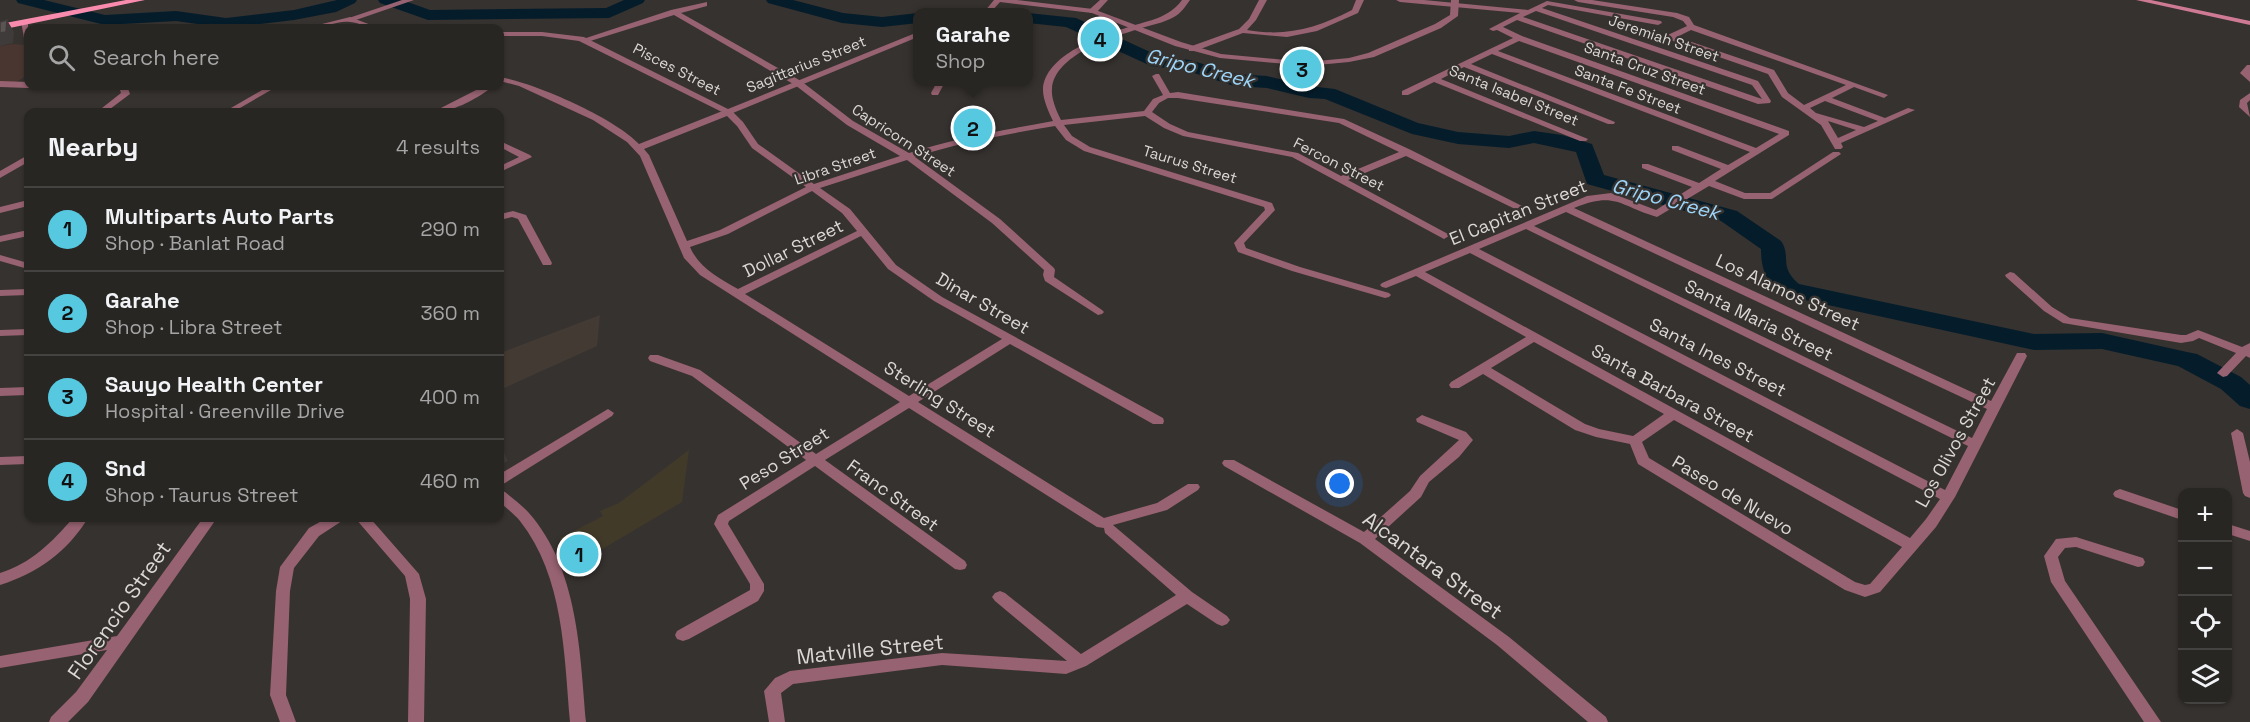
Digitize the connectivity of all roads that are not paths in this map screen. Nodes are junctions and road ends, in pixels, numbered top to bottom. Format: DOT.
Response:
graph roads {
  1 [pos="100,0"];
  2 [pos="140,0"];
  3 [pos="410,0"];
  4 [pos="998,0"];
  5 [pos="1104,0"];
  6 [pos="1186,0"];
  7 [pos="1263,0"];
  8 [pos="1360,0"];
  9 [pos="1400,0"];
  10 [pos="1578,0"];
  11 [pos="2140,0"];
  12 [pos="1455,2"];
  13 [pos="704,4"];
  14 [pos="1537,9"];
  15 [pos="1093,11"];
  16 [pos="674,12"];
  17 [pos="1518,18"];
  18 [pos="350,19"];
  19 [pos="0,20"];
  20 [pos="1645,21"];
  21 [pos="24,23"];
  22 [pos="1658,23"];
  23 [pos="2250,23"];
  24 [pos="328,24"];
  25 [pos="364,24"];
  26 [pos="0,27"];
  27 [pos="1691,27"];
  28 [pos="1137,28"];
  29 [pos="1629,29"];
  30 [pos="1242,31"];
  31 [pos="504,34"];
  32 [pos="913,36"];
  33 [pos="1517,39"];
  34 [pos="584,40"];
  35 [pos="1192,49"];
  36 [pos="1490,51"];
  37 [pos="1463,64"];
  38 [pos="2250,67"];
  39 [pos="1156,76"];
  40 [pos="1434,79"];
  41 [pos="2250,79"];
  42 [pos="504,80"];
  43 [pos="24,81"];
  44 [pos="798,83"];
  45 [pos="0,84"];
  46 [pos="18,84"];
  47 [pos="1854,84"];
  48 [pos="24,85"];
  49 [pos="938,86"];
  50 [pos="125,90"];
  51 [pos="267,90"];
  52 [pos="483,90"];
  53 [pos="935,93"];
  54 [pos="1405,93"];
  55 [pos="1167,95"];
  56 [pos="1884,95"];
  57 [pos="2250,96"];
  58 [pos="1825,98"];
  59 [pos="107,108"];
  60 [pos="235,108"];
  61 [pos="446,108"];
  62 [pos="1804,108"];
  63 [pos="1911,110"];
  64 [pos="728,112"];
  65 [pos="1147,113"];
  66 [pos="2250,114"];
  67 [pos="1814,115"];
  68 [pos="1886,121"];
  69 [pos="1611,122"];
  70 [pos="1058,123"];
  71 [pos="1864,130"];
  72 [pos="1786,133"];
  73 [pos="1583,139"];
  74 [pos="504,146"];
  75 [pos="638,148"];
  76 [pos="1675,148"];
  77 [pos="1837,148"];
  78 [pos="1757,151"];
  79 [pos="1407,152"];
  80 [pos="909,157"];
  81 [pos="24,160"];
  82 [pos="1645,166"];
  83 [pos="504,167"];
  84 [pos="1729,169"];
  85 [pos="0,175"];
  86 [pos="1340,180"];
  87 [pos="1704,185"];
  88 [pos="814,186"];
  89 [pos="24,204"];
  90 [pos="1517,206"];
  91 [pos="1567,208"];
  92 [pos="0,210"];
  93 [pos="504,216"];
  94 [pos="1527,226"];
  95 [pos="864,231"];
  96 [pos="24,234"];
  97 [pos="1444,236"];
  98 [pos="0,239"];
  99 [pos="682,246"];
  100 [pos="1471,249"];
  101 [pos="0,258"];
  102 [pos="547,263"];
  103 [pos="24,265"];
  104 [pos="1417,272"];
  105 [pos="2010,275"];
  106 [pos="1385,290"];
  107 [pos="24,292"];
  108 [pos="0,293"];
  109 [pos="737,294"];
  110 [pos="1098,312"];
  111 [pos="24,332"];
  112 [pos="0,333"];
  113 [pos="1534,337"];
  114 [pos="1010,339"];
  115 [pos="2248,350"];
  116 [pos="2021,356"];
  117 [pos="654,358"];
  118 [pos="1482,369"];
  119 [pos="2223,373"];
  120 [pos="1455,385"];
  121 [pos="24,391"];
  122 [pos="0,392"];
  123 [pos="910,401"];
  124 [pos="1993,407"];
  125 [pos="608,413"];
  126 [pos="1673,414"];
  127 [pos="1422,419"];
  128 [pos="1158,421"];
  129 [pos="2237,433"];
  130 [pos="1635,441"];
  131 [pos="1976,445"];
  132 [pos="2246,454"];
  133 [pos="24,460"];
  134 [pos="814,460"];
  135 [pos="0,461"];
  136 [pos="1229,463"];
  137 [pos="504,478"];
  138 [pos="1193,487"];
  139 [pos="2250,493"];
  140 [pos="2120,494"];
  141 [pos="1948,497"];
  142 [pos="504,498"];
  143 [pos="2178,513"];
  144 [pos="77,522"];
  145 [pos="207,522"];
  146 [pos="330,522"];
  147 [pos="366,522"];
  148 [pos="1110,529"];
  149 [pos="2232,530"];
  150 [pos="2250,536"];
  151 [pos="1365,539"];
  152 [pos="1912,546"];
  153 [pos="2138,562"];
  154 [pos="960,565"];
  155 [pos="0,579"];
  156 [pos="1865,591"];
  157 [pos="1187,596"];
  158 [pos="1000,597"];
  159 [pos="1222,620"];
  160 [pos="683,635"];
  161 [pos="122,641"];
  162 [pos="0,662"];
  163 [pos="1080,662"];
  164 [pos="57,722"];
  165 [pos="288,722"];
  166 [pos="416,722"];
  167 [pos="578,722"];
  168 [pos="777,722"];
  169 [pos="1600,722"];
  170 [pos="2153,722"];
  1 -- 19 [label="main road"];
  2 -- 21 [label="main road"];
  3 -- 18 [label="street"];
  4 -- 15 [label="street"];
  5 -- 15 [label="street"];
  6 -- 28 [label="street, Taurus Street"];
  7 -- 30 [label="street"];
  8 -- 30 [label="street"];
  9 -- 12 [label="street"];
  10 -- 27 [label="street"];
  11 -- 23 [label="main road"];
  12 -- 14 [label="street"];
  12 -- 35 [label="street"];
  13 -- 16 [label="street"];
  14 -- 17 [label="street"];
  14 -- 17 [label="street, Jeremiah Street"];
  14 -- 20 [label="street"];
  15 -- 28 [label="street"];
  16 -- 34 [label="street"];
  16 -- 44 [label="street, Capricorn Street"];
  17 -- 33 [label="street, Santa Cruz Street"];
  18 -- 24 [label="street"];
  18 -- 25 [label="street"];
  20 -- 22 [label="street"];
  20 -- 29 [label="street"];
  21 -- 26 [label="main road"];
  27 -- 47 [label="street"];
  27 -- 62 [label="street"];
  28 -- 35 [label="street"];
  28 -- 70 [label="street, Taurus Street"];
  30 -- 35 [label="street"];
  31 -- 34 [label="street, Pisces Street"];
  32 -- 44 [label="street, Sagittarius Street"];
  33 -- 36 [label="street"];
  33 -- 72 [label="street, Santa Cruz Street"];
  34 -- 64 [label="street, Pisces Street"];
  36 -- 37 [label="street"];
  36 -- 78 [label="street, Santa Fe Street"];
  37 -- 40 [label="street"];
  37 -- 69 [label="street"];
  38 -- 41 [label="street"];
  39 -- 55 [label="street"];
  40 -- 54 [label="street"];
  40 -- 73 [label="street, Santa Isabel Street"];
  42 -- 75 [label="street"];
  43 -- 46 [label="street"];
  44 -- 64 [label="street, Sagittarius Street"];
  44 -- 80 [label="street, Capricorn Street"];
  45 -- 46 [label="street"];
  46 -- 48 [label="street"];
  47 -- 56 [label="street"];
  47 -- 58 [label="street"];
  49 -- 53 [label="street"];
  50 -- 59 [label="street"];
  51 -- 60 [label="street"];
  52 -- 61 [label="street"];
  55 -- 65 [label="street"];
  55 -- 79 [label="street"];
  57 -- 66 [label="street"];
  58 -- 62 [label="street"];
  58 -- 68 [label="street"];
  62 -- 67 [label="street"];
  63 -- 68 [label="street"];
  64 -- 75 [label="street, Sagittarius Street"];
  64 -- 88 [label="street, Pisces Street"];
  65 -- 70 [label="street, Libra Street"];
  65 -- 86 [label="street, Fercon Street"];
  67 -- 71 [label="street"];
  67 -- 77 [label="street"];
  68 -- 71 [label="street"];
  70 -- 80 [label="street, Libra Street"];
  70 -- 106 [label="street, Taurus Street"];
  71 -- 77 [label="street"];
  72 -- 78 [label="street, El Capitan Street"];
  74 -- 83 [label="street"];
  75 -- 99 [label="street, Sterling Street"];
  76 -- 84 [label="street"];
  77 -- 87 [label="street"];
  78 -- 84 [label="street, El Capitan Street"];
  79 -- 86 [label="street"];
  79 -- 90 [label="street"];
  80 -- 88 [label="street, Libra Street"];
  80 -- 110 [label="street, Capricorn Street"];
  81 -- 85 [label="street"];
  82 -- 87 [label="street"];
  84 -- 87 [label="street, El Capitan Street"];
  86 -- 97 [label="street, Fercon Street"];
  87 -- 91 [label="street, El Capitan Street"];
  88 -- 95 [label="street, Dinar Street"];
  88 -- 99 [label="street, Libra Street"];
  89 -- 92 [label="street"];
  91 -- 94 [label="street, El Capitan Street"];
  91 -- 124 [label="street, Los Alamos Street"];
  93 -- 102 [label="street"];
  94 -- 100 [label="street, El Capitan Street"];
  94 -- 131 [label="street, Santa Maria Street"];
  95 -- 109 [label="street, Dollar Street"];
  95 -- 114 [label="street, Dinar Street"];
  96 -- 98 [label="street"];
  99 -- 109 [label="street, Sterling Street"];
  100 -- 104 [label="street, El Capitan Street"];
  100 -- 141 [label="street, Santa Ines Street"];
  101 -- 103 [label="street"];
  104 -- 106 [label="street, El Capitan Street"];
  104 -- 113 [label="street, Santa Barbara Street"];
  105 -- 115 [label="street"];
  107 -- 108 [label="street"];
  109 -- 123 [label="street, Sterling Street"];
  111 -- 112 [label="street"];
  113 -- 118 [label="street"];
  113 -- 126 [label="street, Santa Barbara Street"];
  114 -- 123 [label="street, Peso Street"];
  114 -- 128 [label="street, Dinar Street"];
  115 -- 119 [label="street"];
  116 -- 124 [label="street, Los Olivos Street"];
  117 -- 134 [label="street, Franc Street"];
  118 -- 120 [label="street"];
  118 -- 130 [label="street"];
  121 -- 122 [label="street"];
  123 -- 134 [label="street, Peso Street"];
  123 -- 138 [label="street, Sterling Street"];
  124 -- 131 [label="street, Los Olivos Street"];
  125 -- 137 [label="street"];
  126 -- 130 [label="street"];
  126 -- 152 [label="street, Santa Barbara Street"];
  127 -- 151 [label="street"];
  129 -- 132 [label="street"];
  130 -- 156 [label="street, Paseo de Nuevo"];
  131 -- 141 [label="street, Los Olivos Street"];
  132 -- 139 [label="street"];
  133 -- 135 [label="street"];
  134 -- 154 [label="street, Franc Street"];
  134 -- 160 [label="street, Peso Street"];
  136 -- 151 [label="street, Alcantara Street"];
  140 -- 143 [label="street"];
  141 -- 152 [label="street, Los Olivos Street"];
  142 -- 167 [label="street"];
  144 -- 155 [label="street"];
  145 -- 161 [label="street, Florencio Street"];
  146 -- 165 [label="street"];
  147 -- 166 [label="street"];
  148 -- 157 [label="street"];
  149 -- 150 [label="street"];
  151 -- 169 [label="street, Alcantara Street"];
  152 -- 156 [label="street, Los Olivos Street"];
  153 -- 170 [label="street"];
  157 -- 159 [label="street"];
  157 -- 163 [label="street, Matville Street"];
  158 -- 163 [label="street"];
  161 -- 162 [label="street"];
  161 -- 164 [label="street, Florencio Street"];
  163 -- 168 [label="street, Matville Street"];
}
